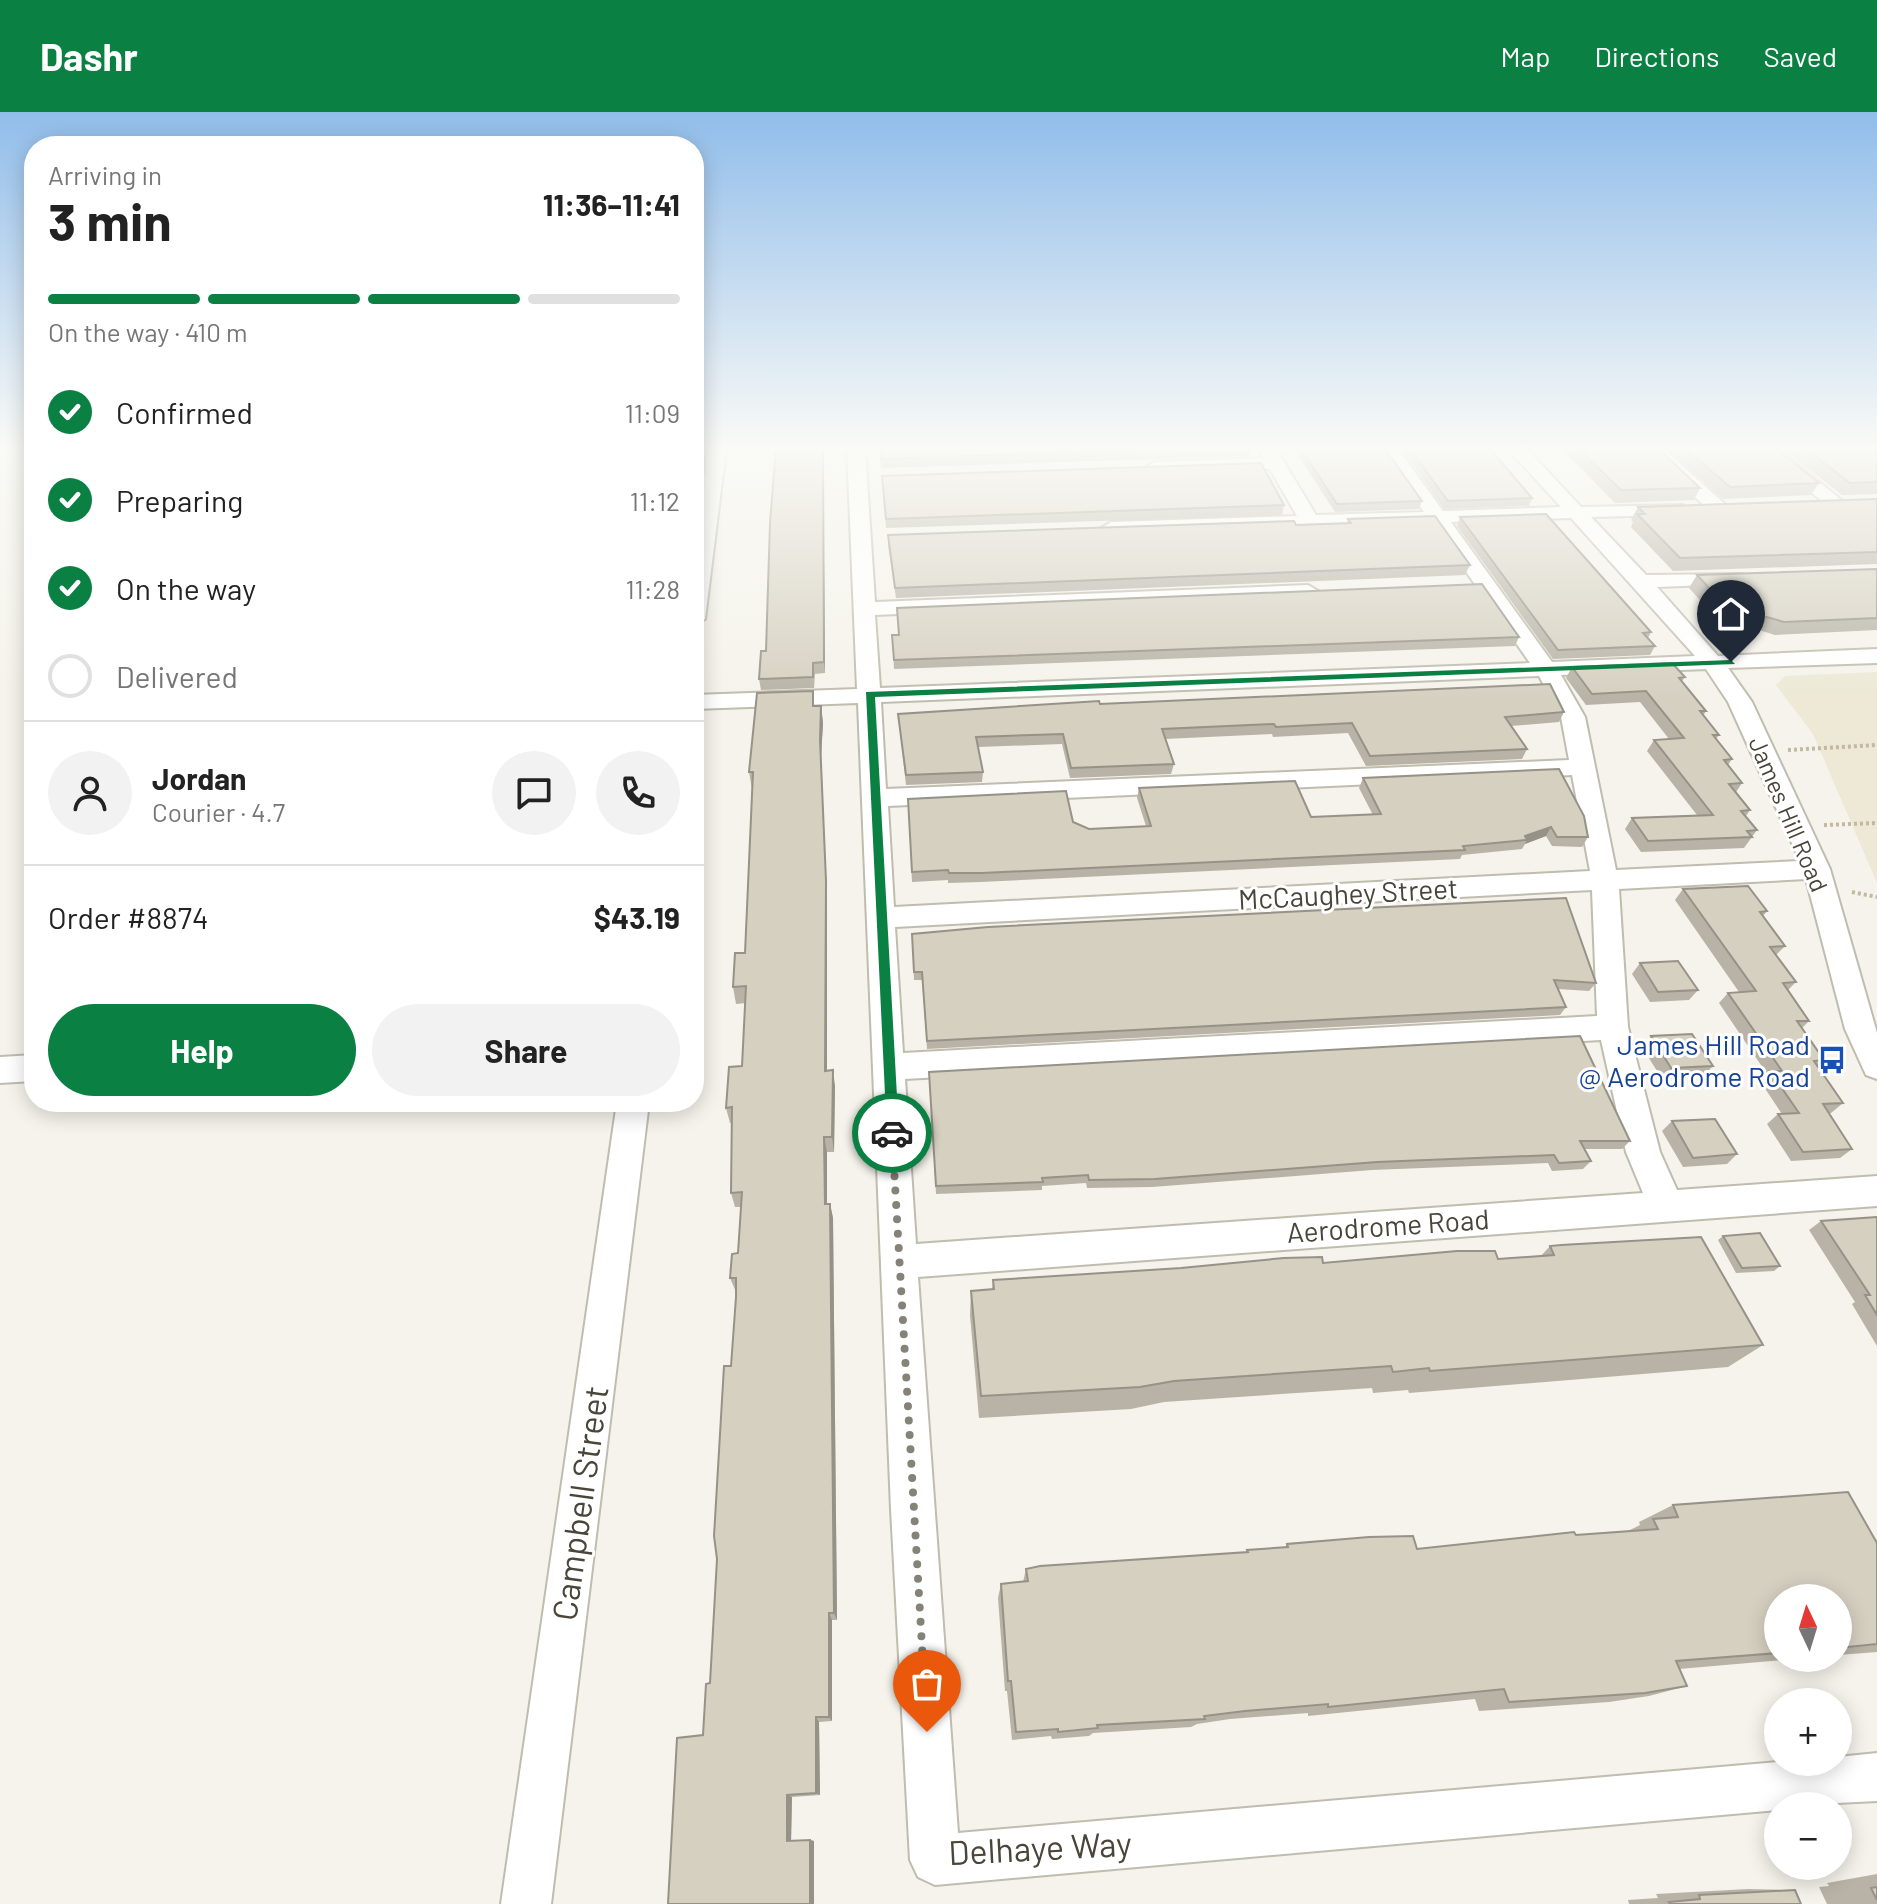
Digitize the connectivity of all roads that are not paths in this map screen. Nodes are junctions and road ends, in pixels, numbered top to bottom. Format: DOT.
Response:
graph roads {
  1 [pos="869,533"];
  2 [pos="1450,533"];
  3 [pos="1594,533"];
  4 [pos="1758,577"];
  5 [pos="1641,581"];
  6 [pos="1485,584"];
  7 [pos="1453,585"];
  8 [pos="1326,590"];
  9 [pos="866,609"];
  10 [pos="1877,656"];
  11 [pos="1713,663"];
  12 [pos="1546,669"];
  13 [pos="870,695"];
  14 [pos="704,702"];
  15 [pos="1583,767"];
  16 [pos="874,798"];
  17 [pos="1817,869"];
  18 [pos="1605,880"];
  19 [pos="880,918"];
  20 [pos="1613,1027"];
  21 [pos="1877,1066"];
  22 [pos="888,1067"];
  23 [pos="24,1069"];
  24 [pos="0,1070"];
  25 [pos="632,1112"];
  26 [pos="1877,1191"];
  27 [pos="1666,1205"];
  28 [pos="899,1262"];
  29 [pos="1877,1777"];
  30 [pos="526,1904"];
  1 -- 9 [label="street, Delhaye Way"];
  2 -- 6 [label="street"];
  3 -- 5 [label="street, James Hill Road"];
  4 -- 5 [label="street"];
  5 -- 11 [label="street, James Hill Road"];
  6 -- 7 [label="street"];
  6 -- 12 [label="street"];
  8 -- 9 [label="street"];
  9 -- 13 [label="street, Delhaye Way"];
  10 -- 11 [label="street"];
  11 -- 12 [label="street"];
  11 -- 17 [label="street, James Hill Road"];
  12 -- 13 [label="street"];
  12 -- 15 [label="street"];
  13 -- 14 [label="street"];
  13 -- 16 [label="street, Delhaye Way"];
  15 -- 16 [label="street"];
  15 -- 18 [label="street"];
  16 -- 19 [label="street, Delhaye Way"];
  17 -- 18 [label="street, McCaughey Street"];
  17 -- 21 [label="street, James Hill Road"];
  18 -- 19 [label="street, McCaughey Street"];
  18 -- 20 [label="street"];
  19 -- 22 [label="street, Delhaye Way"];
  20 -- 22 [label="street"];
  20 -- 27 [label="street"];
  22 -- 28 [label="street, Delhaye Way"];
  23 -- 24 [label="street"];
  25 -- 30 [label="street, Campbell Street"];
  26 -- 27 [label="street, Aerodrome Road"];
  27 -- 28 [label="street, Aerodrome Road"];
  28 -- 29 [label="street, Delhaye Way"];
}
